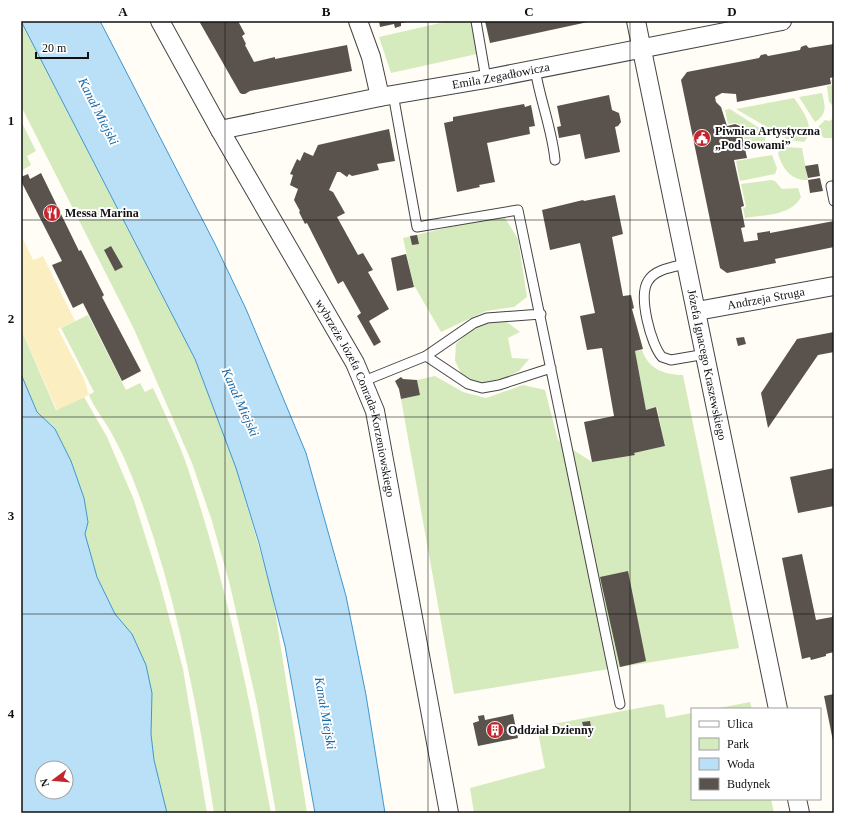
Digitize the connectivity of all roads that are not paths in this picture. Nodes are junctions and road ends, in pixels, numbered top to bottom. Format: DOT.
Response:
graph roads {
  1 [pos="160,21"];
  2 [pos="358,21"];
  3 [pos="476,21"];
  4 [pos="636,21"];
  5 [pos="782,21"];
  6 [pos="641,48"];
  7 [pos="535,69"];
  8 [pos="486,79"];
  9 [pos="386,96"];
  10 [pos="220,130"];
  11 [pos="555,160"];
  12 [pos="834,186"];
  13 [pos="834,201"];
  14 [pos="686,264"];
  15 [pos="834,286"];
  16 [pos="697,311"];
  17 [pos="540,314"];
  18 [pos="706,354"];
  19 [pos="426,356"];
  20 [pos="551,368"];
  21 [pos="364,381"];
  22 [pos="620,704"];
  23 [pos="778,708"];
  24 [pos="797,800"];
  25 [pos="449,813"];
  26 [pos="800,813"];
  1 -- 10 [label="street, wybrzeże Józefa Conrada-Korzeniowskiego"];
  2 -- 9 [label="street"];
  3 -- 8 [label="lane"];
  4 -- 6 [label="street, Józefa Ignacego Kraszewskiego"];
  5 -- 6 [label="street, Emila Zegadłowicza"];
  6 -- 7 [label="street, Emila Zegadłowicza"];
  6 -- 14 [label="street, Józefa Ignacego Kraszewskiego"];
  7 -- 8 [label="street, Emila Zegadłowicza"];
  7 -- 11 [label="lane"];
  8 -- 9 [label="street, Emila Zegadłowicza"];
  9 -- 10 [label="street, Emila Zegadłowicza"];
  9 -- 17 [label="lane"];
  10 -- 21 [label="street, wybrzeże Józefa Conrada-Korzeniowskiego"];
  12 -- 13 [label="lane"];
  14 -- 16 [label="street, Józefa Ignacego Kraszewskiego"];
  14 -- 18 [label="lane"];
  15 -- 16 [label="street, Andrzeja Struga"];
  16 -- 18 [label="street, Józefa Ignacego Kraszewskiego"];
  17 -- 19 [label="lane"];
  17 -- 20 [label="lane"];
  18 -- 23 [label="street, Józefa Ignacego Kraszewskiego"];
  19 -- 20 [label="lane"];
  19 -- 21 [label="lane"];
  20 -- 22 [label="lane"];
  21 -- 25 [label="street, wybrzeże Józefa Conrada-Korzeniowskiego"];
  24 -- 26 [label="street"];
}
